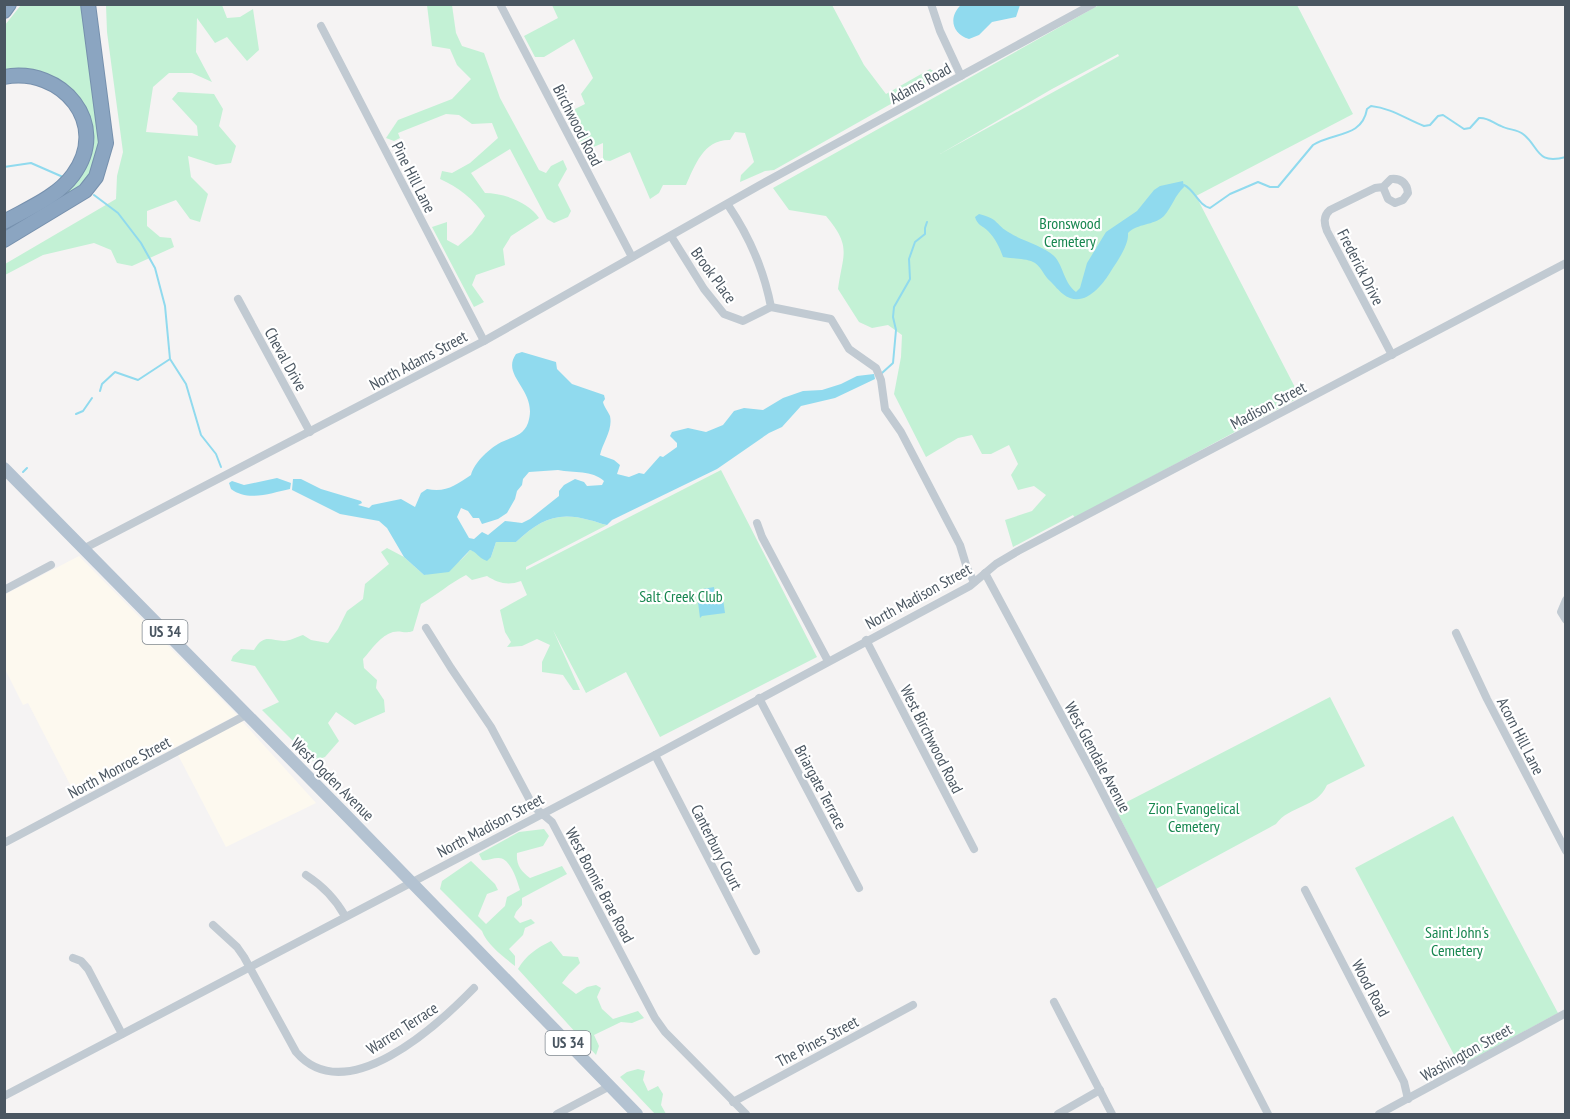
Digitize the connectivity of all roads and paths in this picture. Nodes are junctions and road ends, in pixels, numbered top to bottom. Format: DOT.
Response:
graph roads {
  1 [pos="9,4"];
  2 [pos="88,4"];
  3 [pos="500,4"];
  4 [pos="931,4"];
  5 [pos="1093,4"];
  6 [pos="4,10"];
  7 [pos="321,26"];
  8 [pos="961,76"];
  9 [pos="4,77"];
  10 [pos="760,185"];
  11 [pos="1383,187"];
  12 [pos="728,205"];
  13 [pos="4,222"];
  14 [pos="671,236"];
  15 [pos="4,240"];
  16 [pos="632,257"];
  17 [pos="1566,263"];
  18 [pos="238,299"];
  19 [pos="771,307"];
  20 [pos="484,341"];
  21 [pos="1392,355"];
  22 [pos="310,432"];
  23 [pos="4,468"];
  24 [pos="757,523"];
  25 [pos="83,549"];
  26 [pos="51,565"];
  27 [pos="985,573"];
  28 [pos="974,582"];
  29 [pos="4,590"];
  30 [pos="1566,600"];
  31 [pos="1566,620"];
  32 [pos="426,628"];
  33 [pos="1456,633"];
  34 [pos="866,640"];
  35 [pos="828,661"];
  36 [pos="759,698"];
  37 [pos="246,715"];
  38 [pos="655,754"];
  39 [pos="541,813"];
  40 [pos="4,843"];
  41 [pos="974,849"];
  42 [pos="1566,851"];
  43 [pos="306,875"];
  44 [pos="411,883"];
  45 [pos="859,888"];
  46 [pos="1305,890"];
  47 [pos="345,916"];
  48 [pos="213,925"];
  49 [pos="756,951"];
  50 [pos="73,958"];
  51 [pos="250,966"];
  52 [pos="474,988"];
  53 [pos="1054,1002"];
  54 [pos="913,1005"];
  55 [pos="1566,1013"];
  56 [pos="122,1034"];
  57 [pos="610,1086"];
  58 [pos="1100,1090"];
  59 [pos="4,1096"];
  60 [pos="1408,1099"];
  61 [pos="733,1102"];
  62 [pos="557,1114"];
  63 [pos="637,1114"];
  64 [pos="746,1114"];
  65 [pos="1058,1114"];
  66 [pos="1112,1114"];
  67 [pos="1268,1114"];
  68 [pos="1379,1114"];
  1 -- 6 [label="highway"];
  2 -- 15 [label="highway"];
  3 -- 16 [label="street, Birchwood Road"];
  4 -- 8 [label="street"];
  5 -- 8 [label="street, Adams Road"];
  7 -- 20 [label="street, Pine Hill Lane"];
  8 -- 10 [label="street, Adams Road"];
  9 -- 13 [label="highway"];
  10 -- 12 [label="street, North Adams Street"];
  11 -- 21 [label="street, Frederick Drive"];
  12 -- 14 [label="street, North Adams Street"];
  12 -- 19 [label="street"];
  14 -- 16 [label="street, North Adams Street"];
  14 -- 19 [label="street, Brook Place"];
  16 -- 20 [label="street, North Adams Street"];
  17 -- 21 [label="street, Madison Street"];
  18 -- 22 [label="street, Cheval Drive"];
  19 -- 28 [label="street"];
  20 -- 22 [label="street, North Adams Street"];
  21 -- 27 [label="street, Madison Street"];
  22 -- 25 [label="street, North Adams Street"];
  23 -- 25 [label="main road, West Ogden Avenue / US 34"];
  24 -- 35 [label="street"];
  25 -- 37 [label="main road, West Ogden Avenue / US 34"];
  26 -- 29 [label="street"];
  27 -- 28 [label="street, North Madison Street"];
  27 -- 67 [label="street, West Glendale Avenue"];
  28 -- 34 [label="street, North Madison Street"];
  30 -- 31 [label="street"];
  32 -- 39 [label="street, West Bonnie Brae Road"];
  33 -- 42 [label="street, Acorn Hill Lane"];
  34 -- 35 [label="street, North Madison Street"];
  34 -- 41 [label="street, West Birchwood Road"];
  35 -- 36 [label="street, North Madison Street"];
  36 -- 38 [label="street, North Madison Street"];
  36 -- 45 [label="street, Briargate Terrace"];
  37 -- 40 [label="street, North Monroe Street"];
  37 -- 44 [label="main road, West Ogden Avenue / US 34"];
  38 -- 39 [label="street, North Madison Street"];
  38 -- 49 [label="street, Canterbury Court"];
  39 -- 44 [label="street, North Madison Street"];
  39 -- 61 [label="street, West Bonnie Brae Road"];
  43 -- 47 [label="street"];
  44 -- 47 [label="street, North Madison Street"];
  44 -- 57 [label="main road, West Ogden Avenue / US 34"];
  46 -- 60 [label="street, Wood Road"];
  47 -- 51 [label="street, North Madison Street"];
  48 -- 51 [label="street, Warren Terrace"];
  50 -- 56 [label="street"];
  51 -- 52 [label="street, Warren Terrace"];
  51 -- 56 [label="street, North Madison Street"];
  53 -- 58 [label="street"];
  54 -- 61 [label="street, The Pines Street"];
  55 -- 60 [label="street, Washington Street"];
  56 -- 59 [label="street, North Madison Street"];
  57 -- 62 [label="street"];
  57 -- 63 [label="main road, West Ogden Avenue / US 34"];
  58 -- 65 [label="street"];
  58 -- 66 [label="street"];
  60 -- 68 [label="street, Washington Street"];
  61 -- 64 [label="street, West Bonnie Brae Road"];
}
